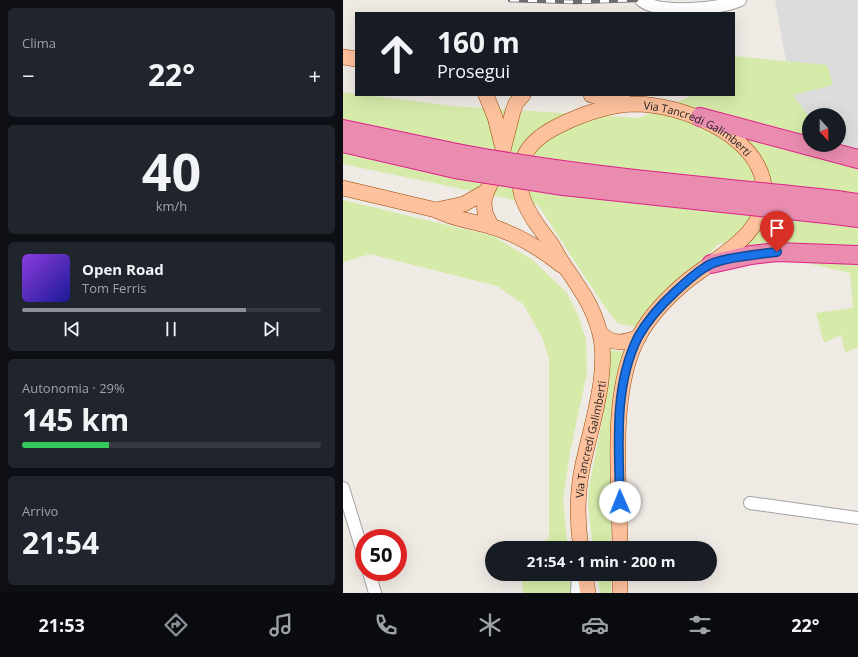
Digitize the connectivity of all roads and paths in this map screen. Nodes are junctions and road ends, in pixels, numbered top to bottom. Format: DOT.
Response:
graph roads {
  1 [pos="641,0"];
  2 [pos="740,0"];
  3 [pos="343,57"];
  4 [pos="355,59"];
  5 [pos="486,96"];
  6 [pos="522,96"];
  7 [pos="596,96"];
  8 [pos="634,104"];
  9 [pos="700,117"];
  10 [pos="343,129"];
  11 [pos="343,144"];
  12 [pos="503,150"];
  13 [pos="858,159"];
  14 [pos="456,161"];
  15 [pos="343,188"];
  16 [pos="487,191"];
  17 [pos="858,203"];
  18 [pos="836,208"];
  19 [pos="436,210"];
  20 [pos="858,218"];
  21 [pos="492,227"];
  22 [pos="858,255"];
  23 [pos="711,264"];
  24 [pos="566,269"];
  25 [pos="601,334"];
  26 [pos="639,336"];
  27 [pos="343,488"];
  28 [pos="750,503"];
  29 [pos="858,518"];
  30 [pos="356,529"];
  31 [pos="580,541"];
  32 [pos="620,541"];
  33 [pos="372,581"];
  34 [pos="578,581"];
  35 [pos="586,581"];
  36 [pos="620,581"];
  37 [pos="375,593"];
  38 [pos="577,593"];
  39 [pos="588,593"];
  40 [pos="620,593"];
  1 -- 2 [label="street"];
  3 -- 4 [label="main road"];
  5 -- 12 [label="main road"];
  6 -- 12 [label="main road"];
  7 -- 8 [label="main road"];
  8 -- 9 [label="main road, Via Tancredi Galimberti"];
  8 -- 24 [label="main road, Via Tancredi Galimberti"];
  9 -- 13 [label="highway"];
  9 -- 23 [label="main road, Via Tancredi Galimberti"];
  10 -- 14 [label="highway"];
  11 -- 14 [label="highway"];
  12 -- 16 [label="main road"];
  14 -- 18 [label="highway, bridge"];
  15 -- 19 [label="main road, Via Tancredi Galimberti"];
  16 -- 19 [label="main road"];
  16 -- 21 [label="main road"];
  17 -- 18 [label="highway"];
  18 -- 20 [label="highway"];
  19 -- 21 [label="main road, Via Tancredi Galimberti"];
  21 -- 24 [label="main road, Via Tancredi Galimberti"];
  22 -- 23 [label="highway"];
  23 -- 26 [label="main road, Via Tancredi Galimberti"];
  24 -- 25 [label="main road, Via Tancredi Galimberti"];
  25 -- 26 [label="main road"];
  25 -- 31 [label="main road, Via Tancredi Galimberti"];
  26 -- 32 [label="main road, Via Tancredi Galimberti"];
  27 -- 30 [label="street"];
  28 -- 29 [label="street"];
  33 -- 37 [label="street"];
  34 -- 38 [label="street"];
  35 -- 39 [label="main road"];
  36 -- 40 [label="main road"];
}
